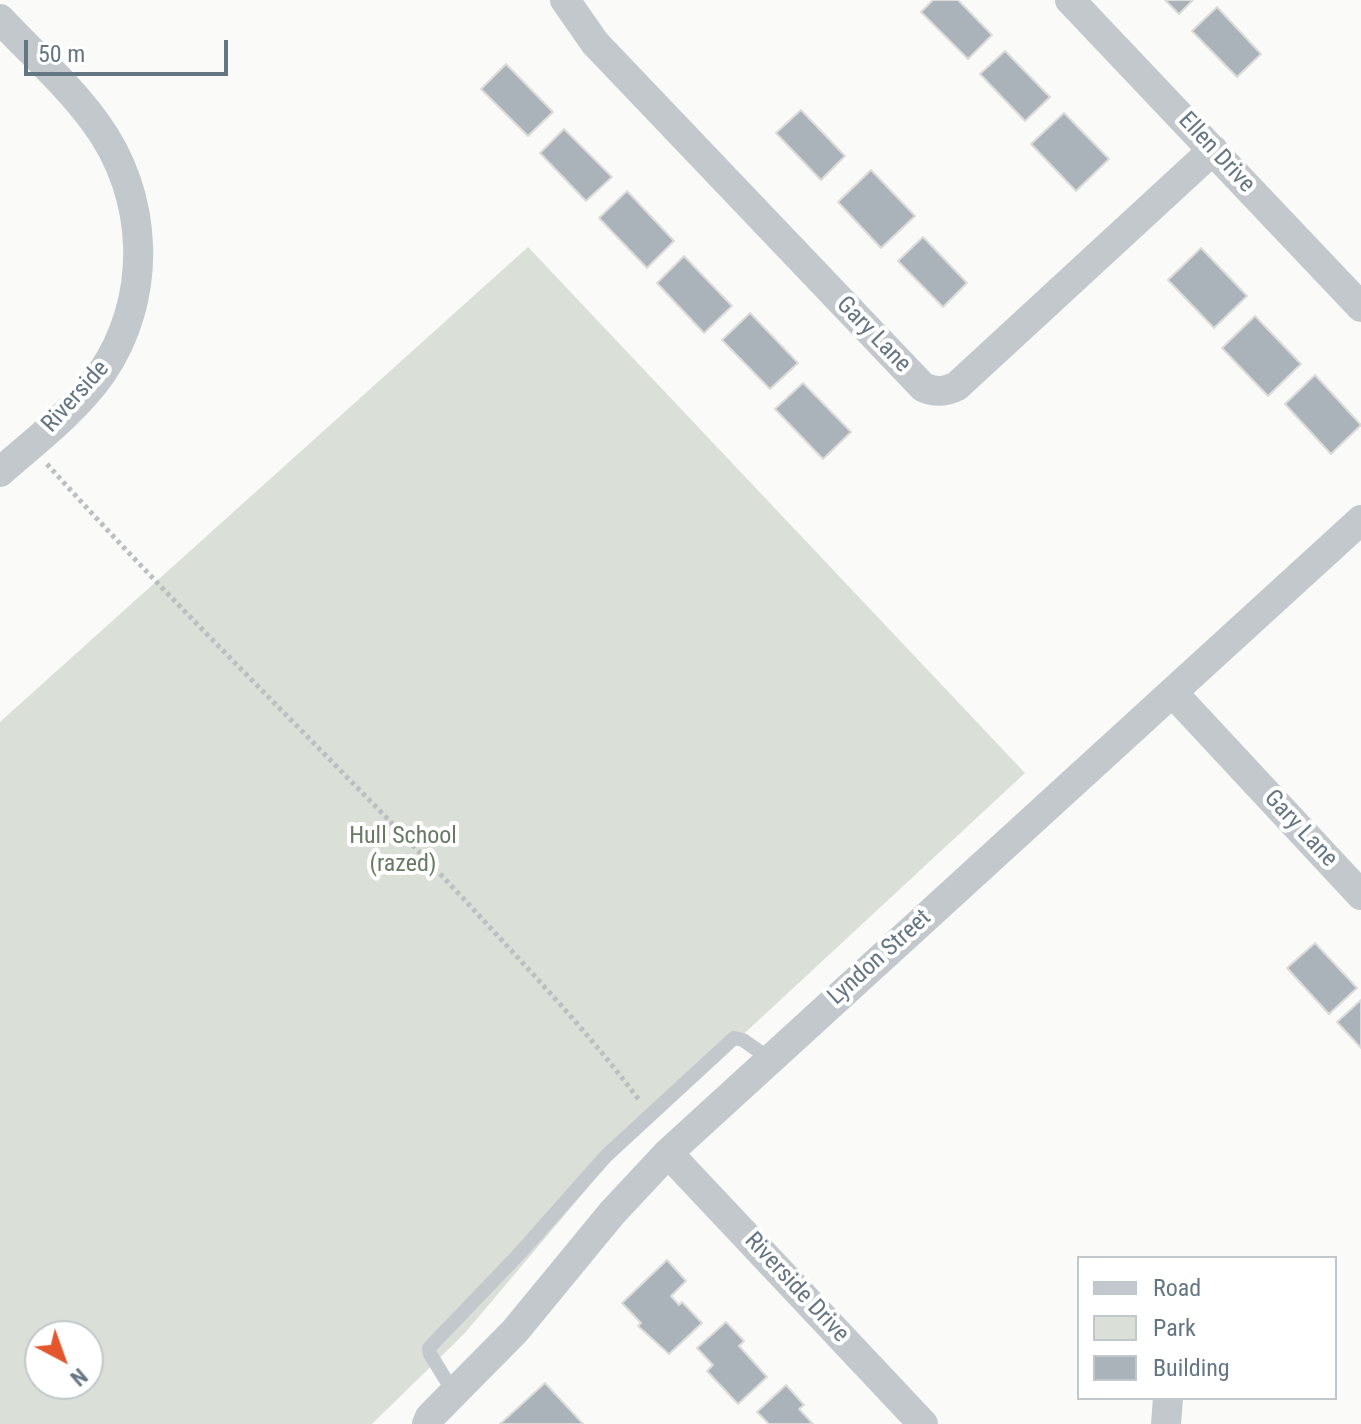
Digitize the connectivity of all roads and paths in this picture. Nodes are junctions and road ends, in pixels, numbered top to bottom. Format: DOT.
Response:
graph roads {
  1 [pos="565,0"];
  2 [pos="1070,0"];
  3 [pos="0,19"];
  4 [pos="1213,150"];
  5 [pos="1361,307"];
  6 [pos="30,446"];
  7 [pos="0,472"];
  8 [pos="1361,520"];
  9 [pos="1173,693"];
  10 [pos="1361,895"];
  11 [pos="770,1059"];
  12 [pos="650,1114"];
  13 [pos="668,1153"];
  14 [pos="454,1393"];
  15 [pos="1168,1400"];
  16 [pos="427,1424"];
  17 [pos="923,1424"];
  18 [pos="1166,1424"];
  1 -- 4 [label="street, Gary Lane"];
  2 -- 4 [label="street, Ellen Drive"];
  3 -- 6 [label="street, Riverside"];
  4 -- 5 [label="street, Ellen Drive"];
  6 -- 7 [label="street, Riverside"];
  6 -- 12 [label="path"];
  8 -- 9 [label="street, Lyndon Street"];
  9 -- 10 [label="street, Gary Lane"];
  9 -- 11 [label="street, Lyndon Street"];
  11 -- 12 [label="lane"];
  11 -- 13 [label="street, Lyndon Street"];
  12 -- 14 [label="lane"];
  13 -- 14 [label="street, Lyndon Street"];
  13 -- 17 [label="street, Riverside Drive"];
  14 -- 16 [label="street, Lyndon Street"];
  15 -- 18 [label="street"];
}
